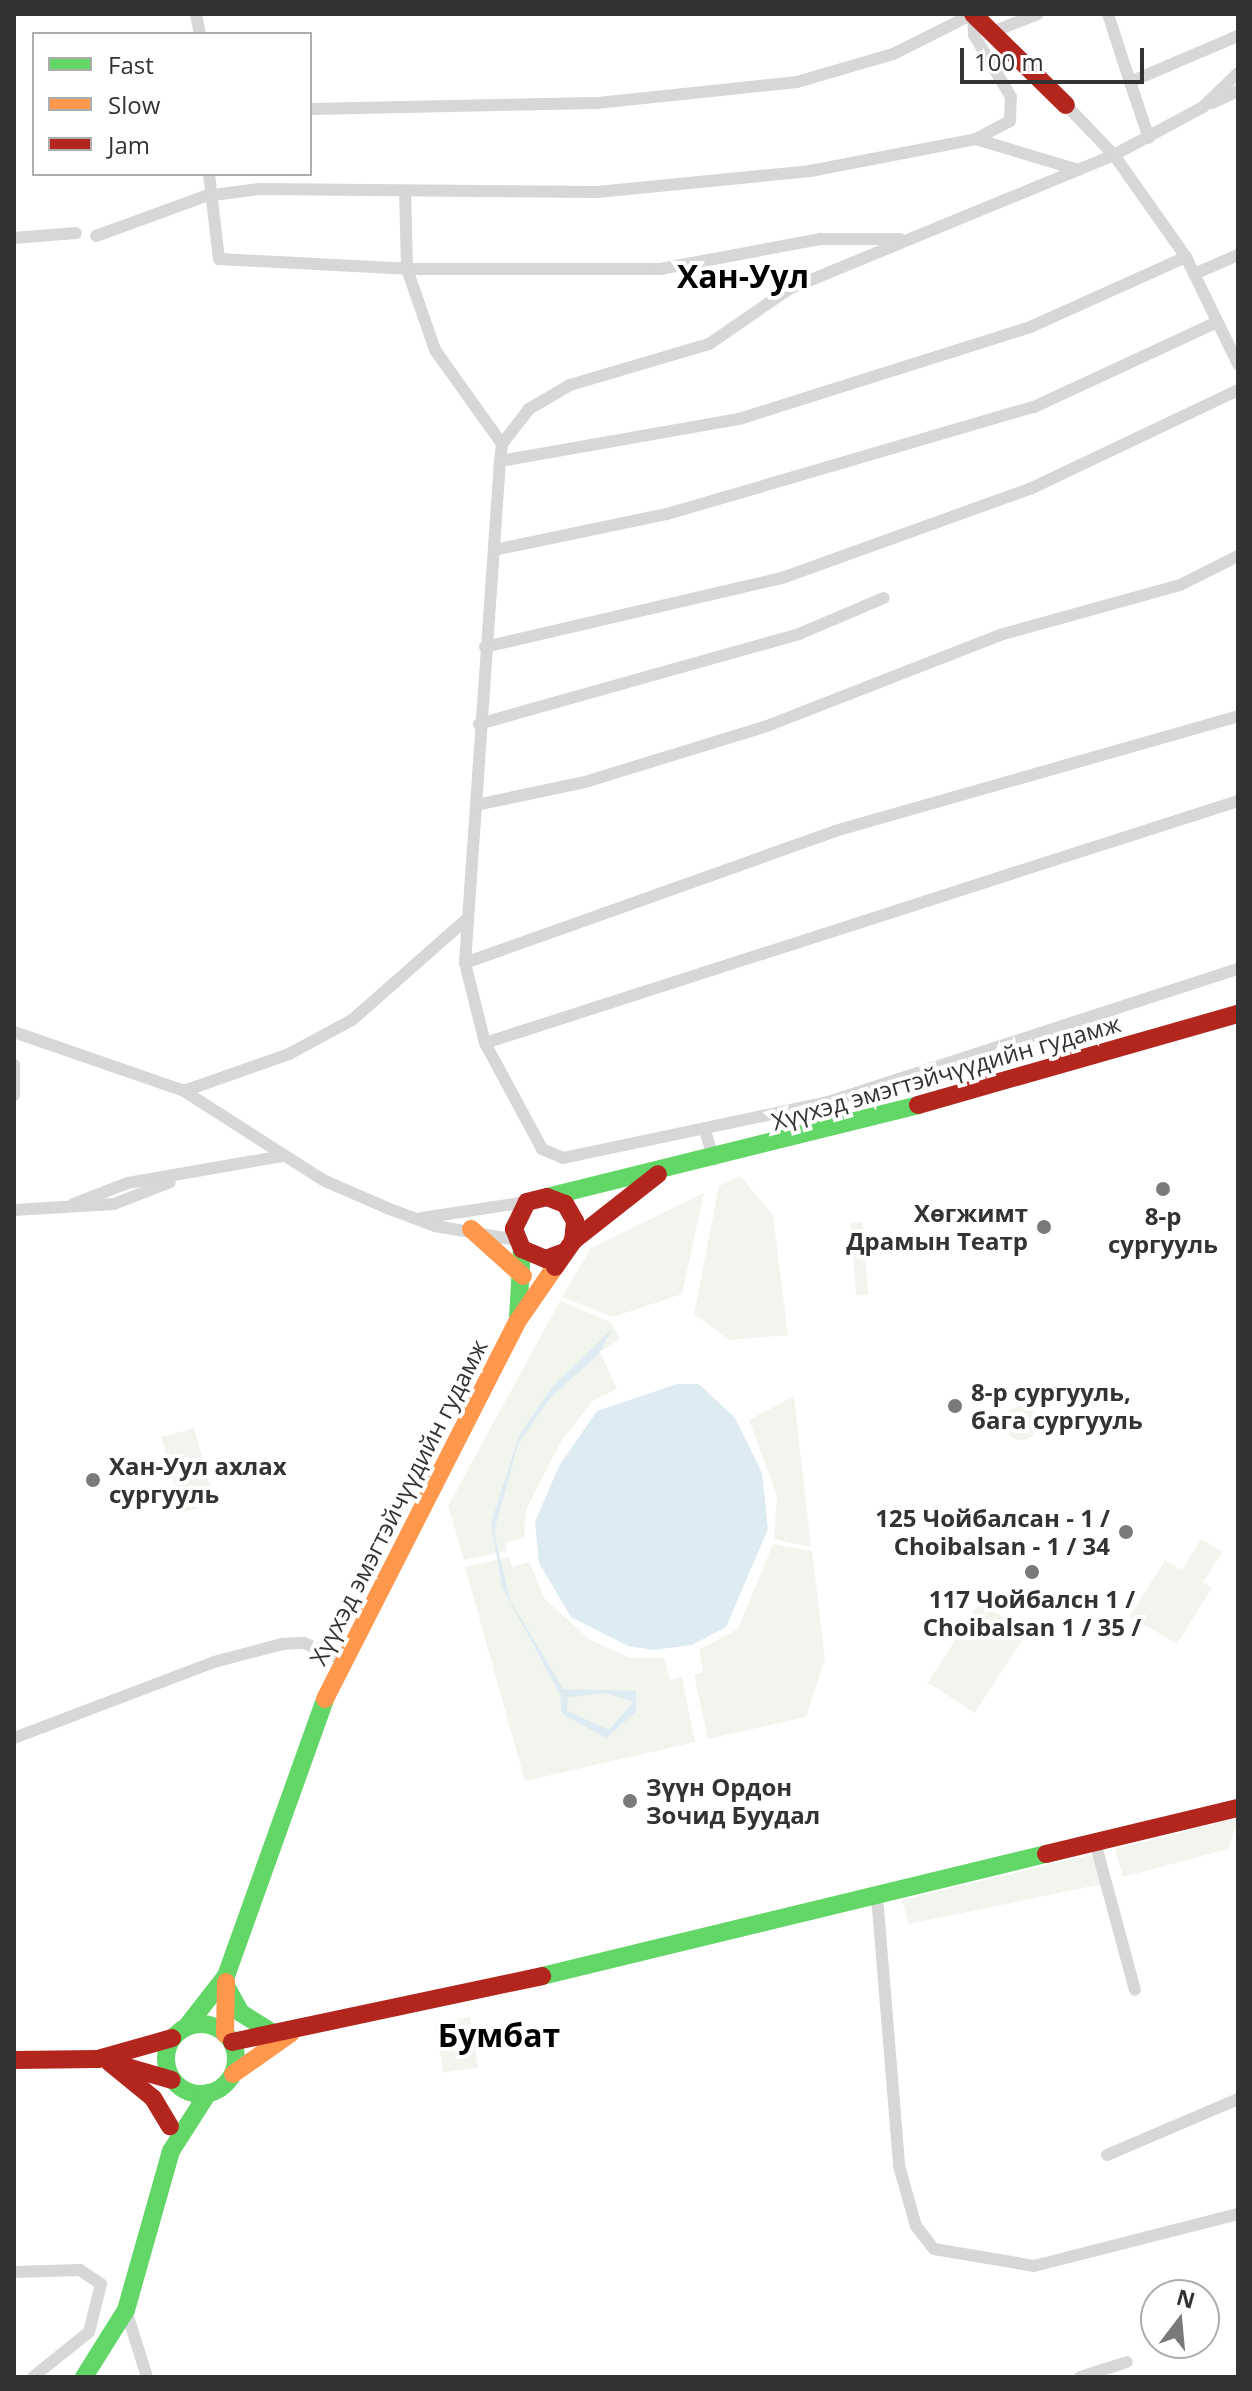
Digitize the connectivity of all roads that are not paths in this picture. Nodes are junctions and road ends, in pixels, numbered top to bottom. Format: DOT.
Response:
graph roads {
  1 [pos="973,14"];
  2 [pos="1038,14"];
  3 [pos="1108,14"];
  4 [pos="992,32"];
  5 [pos="1238,36"];
  6 [pos="1238,73"];
  7 [pos="1130,82"];
  8 [pos="1238,91"];
  9 [pos="1066,105"];
  10 [pos="1203,107"];
  11 [pos="312,109"];
  12 [pos="1149,138"];
  13 [pos="976,139"];
  14 [pos="1114,155"];
  15 [pos="1078,170"];
  16 [pos="209,176"];
  17 [pos="405,191"];
  18 [pos="206,196"];
  19 [pos="76,233"];
  20 [pos="96,236"];
  21 [pos="14,238"];
  22 [pos="907,239"];
  23 [pos="1238,255"];
  24 [pos="1186,257"];
  25 [pos="407,269"];
  26 [pos="1194,274"];
  27 [pos="1217,322"];
  28 [pos="1238,364"];
  29 [pos="1238,390"];
  30 [pos="502,444"];
  31 [pos="500,461"];
  32 [pos="494,550"];
  33 [pos="1238,556"];
  34 [pos="884,598"];
  35 [pos="485,647"];
  36 [pos="1238,716"];
  37 [pos="479,724"];
  38 [pos="1238,801"];
  39 [pos="476,805"];
  40 [pos="468,918"];
  41 [pos="465,963"];
  42 [pos="1238,969"];
  43 [pos="1238,1014"];
  44 [pos="14,1022"];
  45 [pos="14,1032"];
  46 [pos="485,1043"];
  47 [pos="58,1044"];
  48 [pos="14,1065"];
  49 [pos="184,1091"];
  50 [pos="14,1095"];
  51 [pos="704,1128"];
  52 [pos="283,1156"];
  53 [pos="714,1159"];
  54 [pos="664,1169"];
  55 [pos="547,1197"];
  56 [pos="527,1202"];
  57 [pos="14,1210"];
  58 [pos="406,1215"];
  59 [pos="471,1229"];
  60 [pos="519,1244"];
  61 [pos="568,1247"];
  62 [pos="523,1276"];
  63 [pos="517,1322"];
  64 [pos="340,1658"];
  65 [pos="14,1738"];
  66 [pos="1238,1808"];
  67 [pos="1095,1842"];
  68 [pos="877,1896"];
  69 [pos="226,1981"];
  70 [pos="1135,1990"];
  71 [pos="187,2026"];
  72 [pos="298,2030"];
  73 [pos="273,2033"];
  74 [pos="172,2038"];
  75 [pos="228,2038"];
  76 [pos="14,2060"];
  77 [pos="104,2060"];
  78 [pos="233,2074"];
  79 [pos="175,2083"];
  80 [pos="208,2093"];
  81 [pos="1238,2099"];
  82 [pos="170,2126"];
  83 [pos="171,2151"];
  84 [pos="1107,2155"];
  85 [pos="1238,2214"];
  86 [pos="14,2272"];
  87 [pos="126,2310"];
  88 [pos="1127,2362"];
  89 [pos="33,2377"];
  90 [pos="84,2377"];
  91 [pos="147,2377"];
  92 [pos="1080,2377"];
  1 -- 4 [label="main road"];
  1 -- 11 [label="street"];
  1 -- 13 [label="street"];
  2 -- 4 [label="street"];
  3 -- 7 [label="street"];
  4 -- 9 [label="main road"];
  5 -- 7 [label="street"];
  6 -- 10 [label="street"];
  7 -- 12 [label="street"];
  8 -- 10 [label="street"];
  9 -- 14 [label="street"];
  10 -- 12 [label="street"];
  12 -- 14 [label="street"];
  13 -- 15 [label="street"];
  13 -- 17 [label="street"];
  14 -- 15 [label="street"];
  14 -- 24 [label="street"];
  15 -- 22 [label="street"];
  16 -- 18 [label="street"];
  17 -- 18 [label="street"];
  17 -- 25 [label="street"];
  18 -- 20 [label="street"];
  18 -- 25 [label="street"];
  19 -- 21 [label="street"];
  22 -- 25 [label="street"];
  22 -- 30 [label="street"];
  23 -- 26 [label="street"];
  24 -- 26 [label="street"];
  24 -- 31 [label="street"];
  25 -- 30 [label="street"];
  26 -- 27 [label="street"];
  27 -- 28 [label="street"];
  27 -- 32 [label="street"];
  29 -- 35 [label="street"];
  30 -- 31 [label="street"];
  31 -- 32 [label="street"];
  32 -- 35 [label="street"];
  33 -- 39 [label="street"];
  34 -- 37 [label="street"];
  35 -- 37 [label="street"];
  36 -- 41 [label="street"];
  37 -- 39 [label="street"];
  38 -- 46 [label="street"];
  39 -- 40 [label="street"];
  40 -- 41 [label="street"];
  40 -- 49 [label="street"];
  41 -- 46 [label="street"];
  42 -- 51 [label="street"];
  43 -- 53 [label="main road, Хүүхэд эмэгтэйчүүдийн гудамж"];
  44 -- 47 [label="street"];
  45 -- 47 [label="street"];
  46 -- 51 [label="street"];
  47 -- 49 [label="street"];
  48 -- 50 [label="street"];
  49 -- 52 [label="street"];
  51 -- 53 [label="street"];
  52 -- 57 [label="street"];
  52 -- 58 [label="street"];
  53 -- 54 [label="main road, Хүүхэд эмэгтэйчүүдийн гудамж"];
  54 -- 55 [label="main road, Хүүхэд эмэгтэйчүүдийн гудамж"];
  54 -- 61 [label="main road, Хүүхэд эмэгтэйчүүдийн гудамж"];
  55 -- 56 [label="main road, Хүүхэд эмэгтэйчүүдийн гудамж"];
  55 -- 61 [label="main road"];
  56 -- 58 [label="street"];
  56 -- 60 [label="main road, Хүүхэд эмэгтэйчүүдийн гудамж"];
  58 -- 59 [label="street"];
  59 -- 60 [label="street"];
  59 -- 62 [label="main road"];
  60 -- 61 [label="main road"];
  60 -- 62 [label="main road, Хүүхэд эмэгтэйчүүдийн гудамж"];
  61 -- 63 [label="main road, Хүүхэд эмэгтэйчүүдийн гудамж"];
  62 -- 63 [label="main road, Хүүхэд эмэгтэйчүүдийн гудамж"];
  63 -- 64 [label="main road, Хүүхэд эмэгтэйчүүдийн гудамж"];
  64 -- 65 [label="street"];
  64 -- 69 [label="main road, Хүүхэд эмэгтэйчүүдийн гудамж"];
  66 -- 67 [label="main road"];
  67 -- 68 [label="main road"];
  67 -- 70 [label="street"];
  68 -- 72 [label="main road"];
  68 -- 85 [label="street"];
  69 -- 71 [label="main road, Хүүхэд эмэгтэйчүүдийн гудамж"];
  69 -- 73 [label="main road"];
  69 -- 75 [label="main road, Хүүхэд эмэгтэйчүүдийн гудамж"];
  71 -- 74 [label="main road"];
  71 -- 75 [label="main road"];
  72 -- 73 [label="main road"];
  72 -- 78 [label="main road"];
  73 -- 75 [label="main road"];
  74 -- 77 [label="main road"];
  74 -- 79 [label="main road"];
  75 -- 78 [label="main road"];
  76 -- 77 [label="main road"];
  77 -- 79 [label="main road"];
  77 -- 82 [label="main road"];
  78 -- 80 [label="main road"];
  79 -- 80 [label="main road"];
  79 -- 82 [label="main road"];
  80 -- 83 [label="main road"];
  81 -- 84 [label="street"];
  82 -- 83 [label="main road"];
  83 -- 87 [label="main road"];
  86 -- 89 [label="street"];
  87 -- 90 [label="main road"];
  87 -- 91 [label="street"];
  88 -- 92 [label="street"];
}
